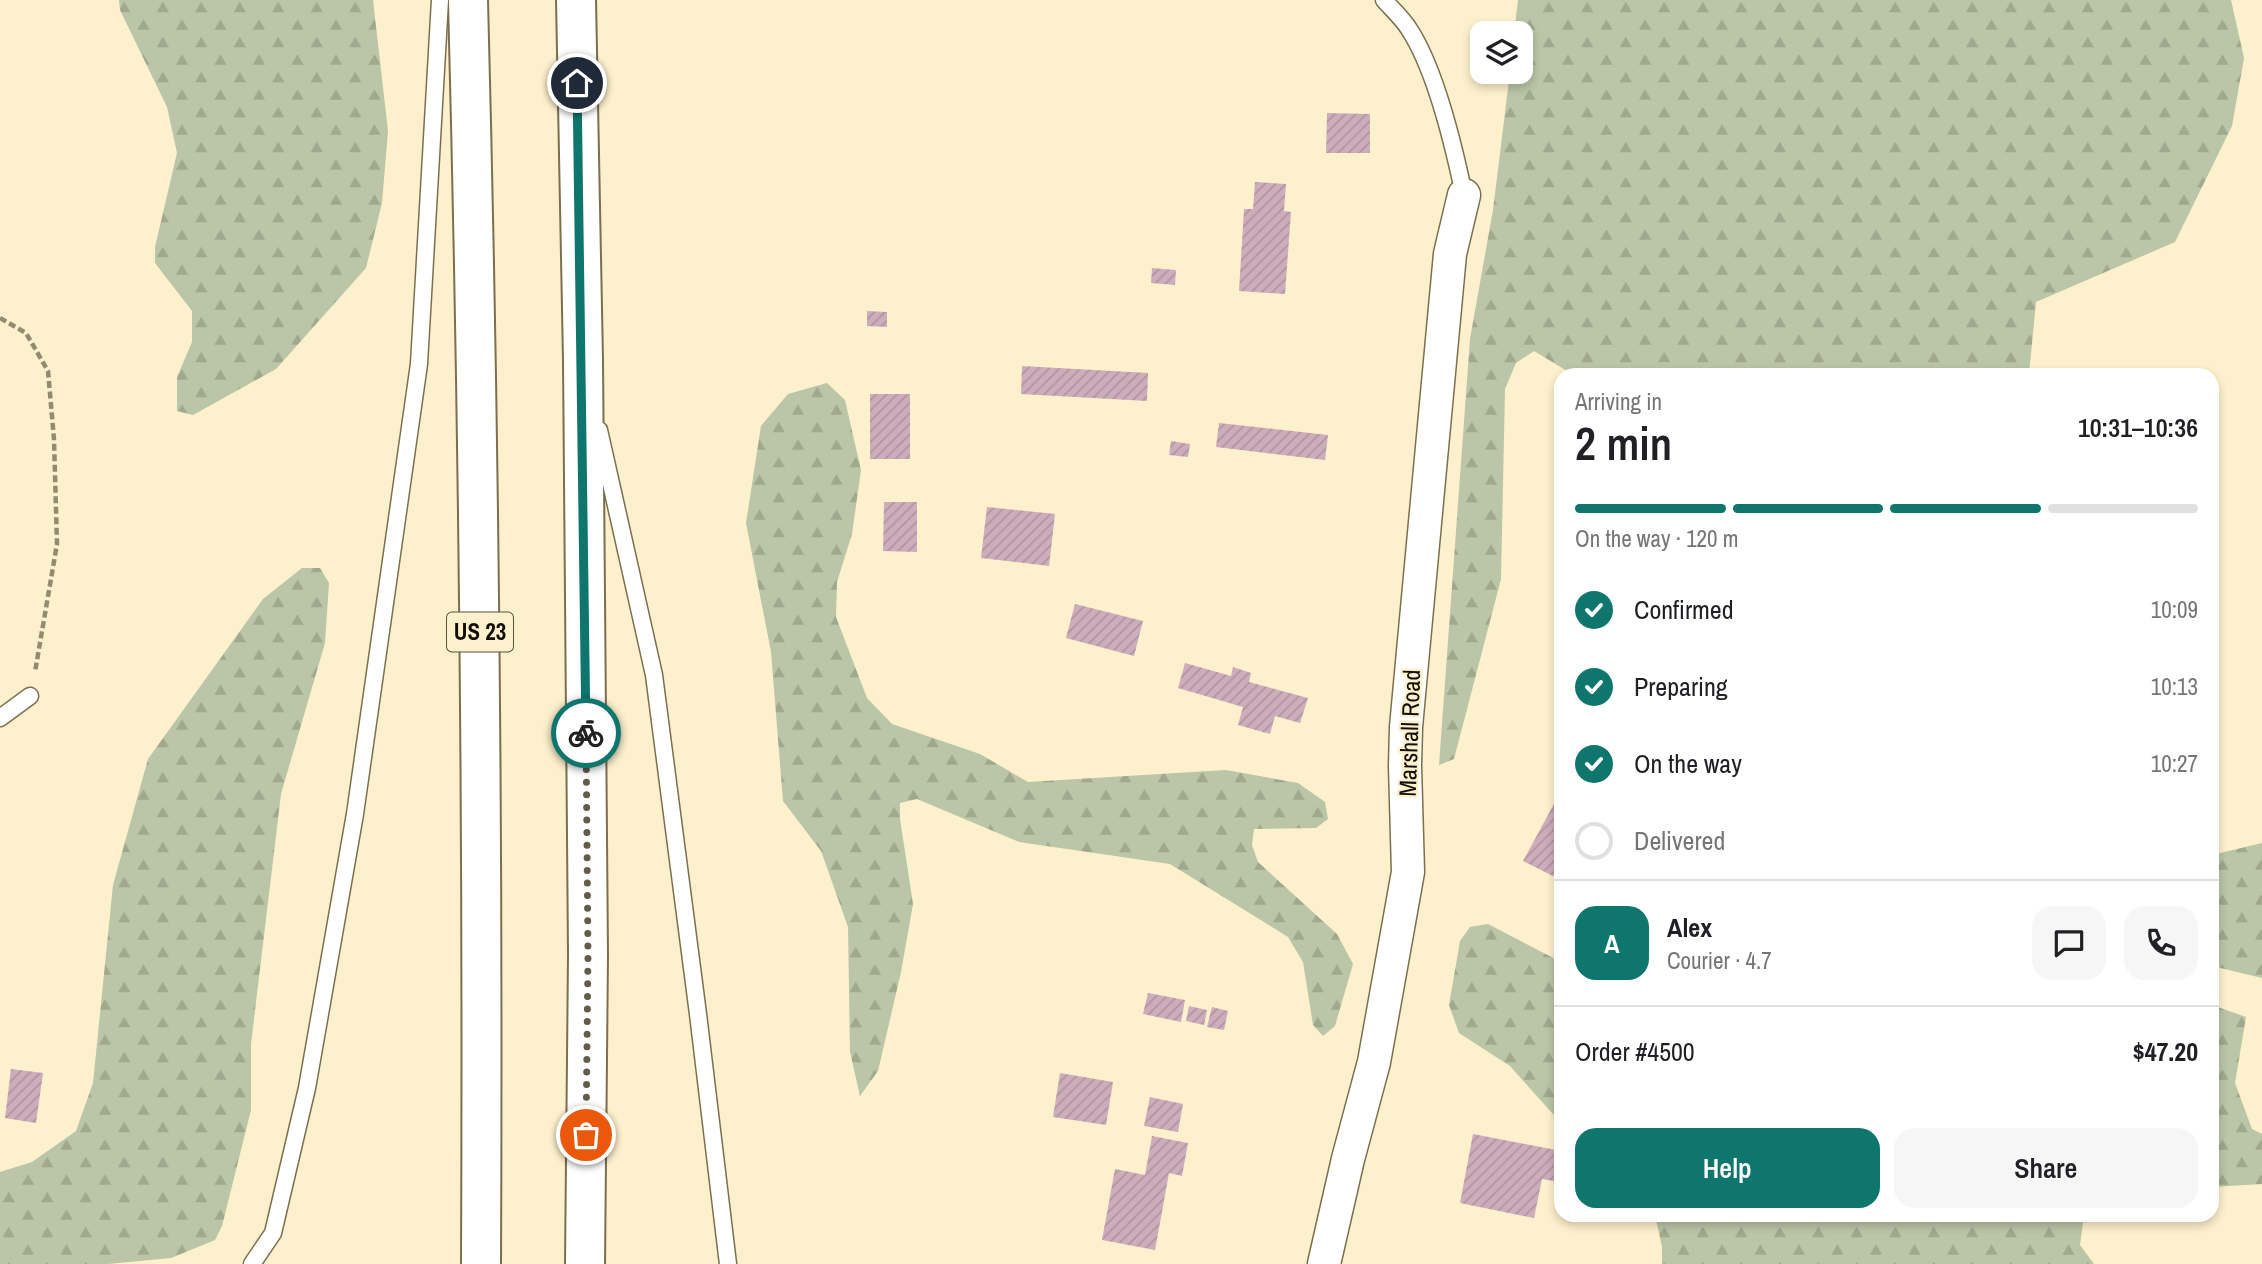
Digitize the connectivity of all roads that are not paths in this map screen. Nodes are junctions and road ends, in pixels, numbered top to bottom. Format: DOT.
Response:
graph roads {
  1 [pos="440,0"];
  2 [pos="468,0"];
  3 [pos="576,0"];
  4 [pos="1384,0"];
  5 [pos="1464,195"];
  6 [pos="583,360"];
  7 [pos="30,696"];
  8 [pos="0,718"];
  9 [pos="252,1264"];
  10 [pos="481,1264"];
  11 [pos="584,1264"];
  12 [pos="728,1264"];
  13 [pos="1324,1264"];
  1 -- 9 [label="lane"];
  2 -- 10 [label="highway, US 23"];
  3 -- 6 [label="highway"];
  4 -- 5 [label="lane"];
  5 -- 13 [label="street, Marshall Road"];
  6 -- 11 [label="highway"];
  6 -- 12 [label="lane"];
  7 -- 8 [label="lane"];
}
